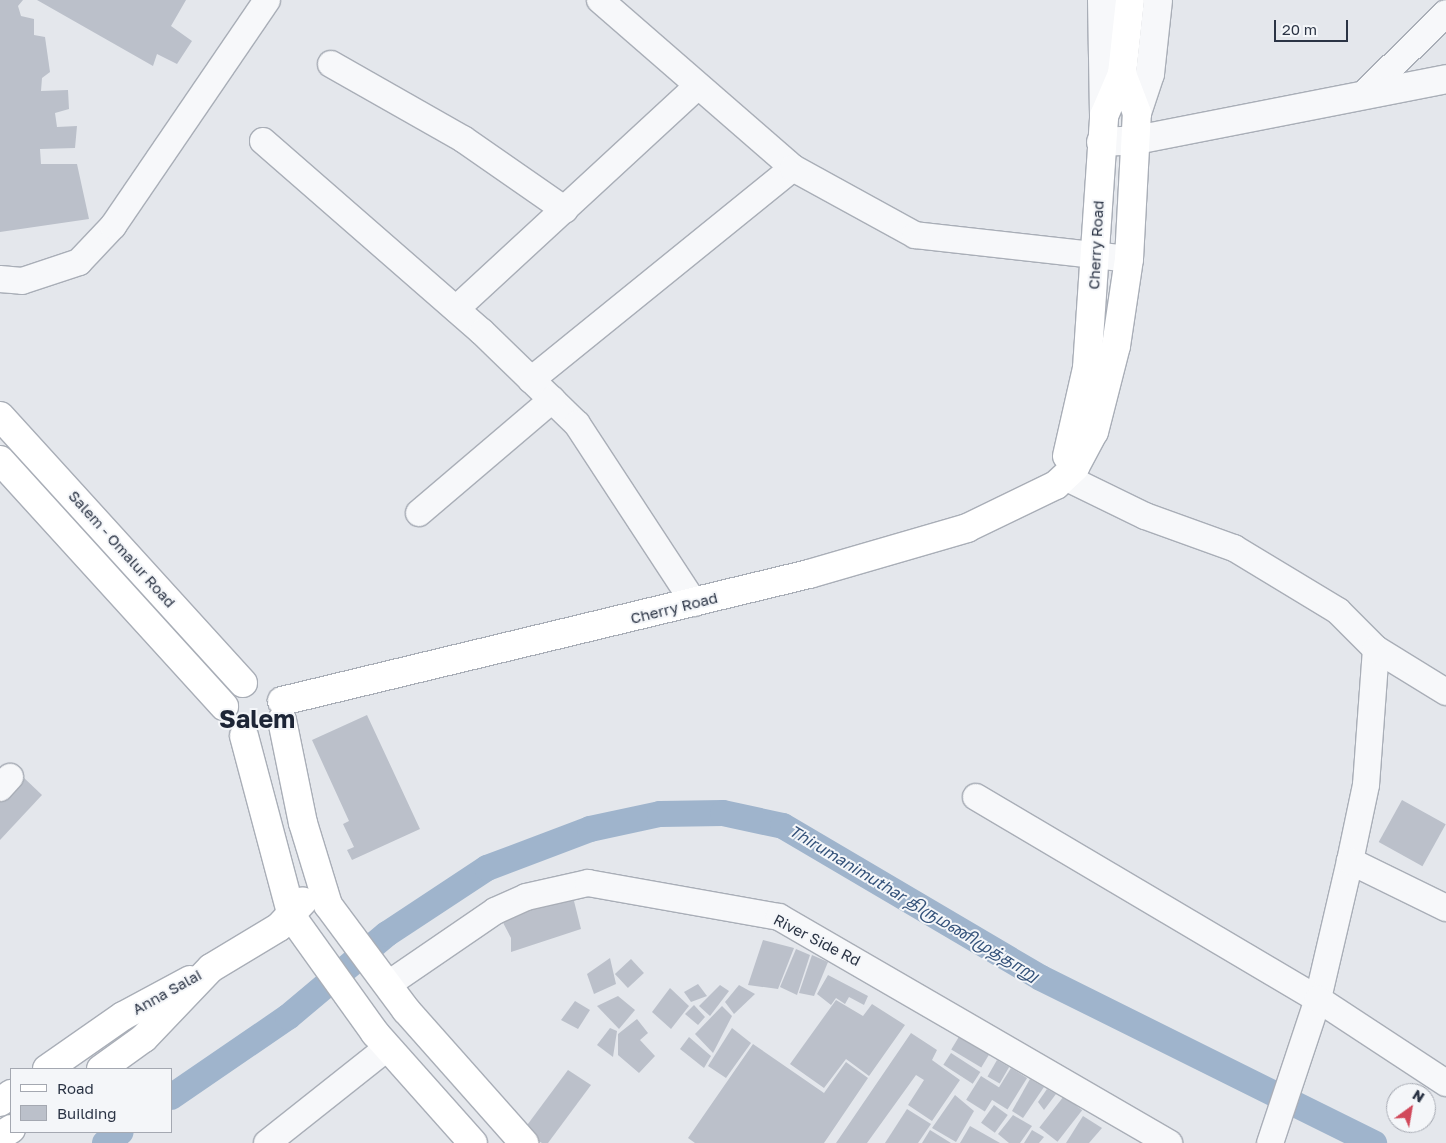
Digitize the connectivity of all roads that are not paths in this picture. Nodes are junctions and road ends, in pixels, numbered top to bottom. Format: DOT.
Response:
graph roads {
  1 [pos="267,0"];
  2 [pos="600,0"];
  3 [pos="1102,0"];
  4 [pos="1130,0"];
  5 [pos="1158,0"];
  6 [pos="1446,13"];
  7 [pos="331,64"];
  8 [pos="1122,74"];
  9 [pos="1446,79"];
  10 [pos="698,86"];
  11 [pos="1364,94"];
  12 [pos="1137,113"];
  13 [pos="1102,129"];
  14 [pos="1136,140"];
  15 [pos="263,141"];
  16 [pos="793,168"];
  17 [pos="565,210"];
  18 [pos="1097,255"];
  19 [pos="1129,259"];
  20 [pos="0,278"];
  21 [pos="456,309"];
  22 [pos="531,380"];
  23 [pos="552,400"];
  24 [pos="0,416"];
  25 [pos="0,460"];
  26 [pos="1061,481"];
  27 [pos="419,513"];
  28 [pos="694,603"];
  29 [pos="1376,649"];
  30 [pos="243,682"];
  31 [pos="1446,692"];
  32 [pos="224,706"];
  33 [pos="282,710"];
  34 [pos="244,736"];
  35 [pos="976,797"];
  36 [pos="1350,861"];
  37 [pos="320,875"];
  38 [pos="1446,908"];
  39 [pos="292,916"];
  40 [pos="211,968"];
  41 [pos="387,985"];
  42 [pos="1318,999"];
  43 [pos="381,1040"];
  44 [pos="48,1068"];
  45 [pos="102,1068"];
  46 [pos="1446,1083"];
  47 [pos="267,1143"];
  48 [pos="474,1143"];
  49 [pos="524,1143"];
  50 [pos="1169,1143"];
  51 [pos="1270,1143"];
  1 -- 20 [label="street"];
  2 -- 10 [label="street"];
  3 -- 13 [label="street, Cherry Road"];
  4 -- 8 [label="main road"];
  5 -- 12 [label="street"];
  6 -- 11 [label="street"];
  7 -- 17 [label="street"];
  8 -- 12 [label="main road"];
  8 -- 13 [label="main road"];
  9 -- 11 [label="street"];
  10 -- 16 [label="street"];
  10 -- 17 [label="street"];
  11 -- 14 [label="street"];
  12 -- 14 [label="main road, Cherry Road"];
  13 -- 14 [label="street"];
  13 -- 18 [label="main road, Cherry Road"];
  14 -- 19 [label="main road, Cherry Road"];
  15 -- 21 [label="street"];
  16 -- 18 [label="street"];
  16 -- 22 [label="street"];
  17 -- 21 [label="street"];
  18 -- 19 [label="street"];
  18 -- 26 [label="main road, Cherry Road"];
  19 -- 26 [label="main road, Cherry Road"];
  21 -- 22 [label="street"];
  22 -- 23 [label="street"];
  23 -- 27 [label="street"];
  23 -- 28 [label="street"];
  24 -- 30 [label="main road, Salem - Omalur Road"];
  25 -- 32 [label="main road, Salem - Omalur Road"];
  26 -- 28 [label="main road, Cherry Road"];
  26 -- 29 [label="street"];
  28 -- 33 [label="main road, Cherry Road"];
  29 -- 31 [label="street"];
  29 -- 36 [label="street"];
  30 -- 32 [label="main road"];
  30 -- 33 [label="main road"];
  32 -- 34 [label="main road"];
  33 -- 34 [label="main road"];
  33 -- 37 [label="main road"];
  34 -- 39 [label="main road"];
  35 -- 42 [label="street"];
  36 -- 38 [label="street"];
  36 -- 42 [label="street"];
  37 -- 39 [label="main road"];
  37 -- 41 [label="main road"];
  39 -- 40 [label="main road"];
  39 -- 43 [label="main road"];
  40 -- 44 [label="main road, Anna Salai"];
  40 -- 45 [label="main road"];
  41 -- 49 [label="main road"];
  41 -- 50 [label="street, River Side Rd"];
  42 -- 46 [label="street"];
  42 -- 51 [label="street"];
  43 -- 47 [label="street"];
  43 -- 48 [label="main road"];
}
